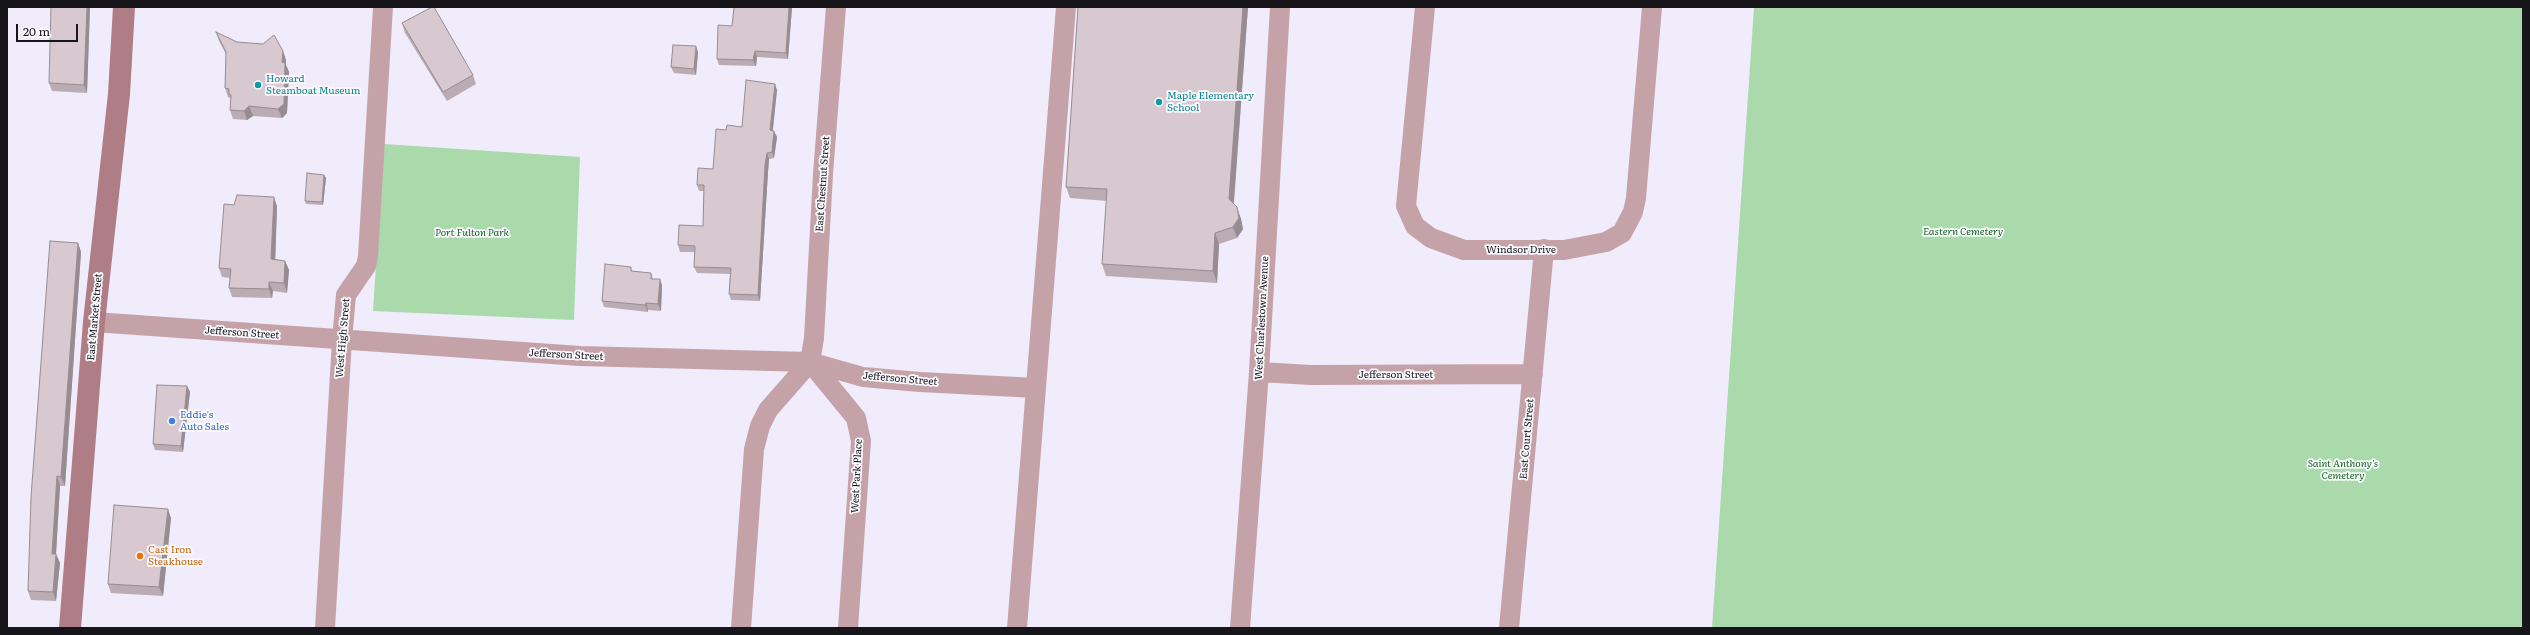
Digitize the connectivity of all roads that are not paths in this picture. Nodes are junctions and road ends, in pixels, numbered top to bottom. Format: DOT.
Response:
graph roads {
  1 [pos="124,7"];
  2 [pos="383,7"];
  3 [pos="836,7"];
  4 [pos="1066,7"];
  5 [pos="1280,7"];
  6 [pos="1425,7"];
  7 [pos="1652,7"];
  8 [pos="1544,250"];
  9 [pos="94,322"];
  10 [pos="342,340"];
  11 [pos="810,362"];
  12 [pos="1259,372"];
  13 [pos="1533,374"];
  14 [pos="1036,388"];
  15 [pos="70,628"];
  16 [pos="325,628"];
  17 [pos="741,628"];
  18 [pos="848,628"];
  19 [pos="1017,628"];
  20 [pos="1240,628"];
  21 [pos="1509,628"];
  1 -- 9 [label="main road, East Market Street"];
  2 -- 10 [label="street, West High Street"];
  3 -- 11 [label="street, East Chestnut Street"];
  4 -- 14 [label="street"];
  5 -- 12 [label="street, West Charlestown Avenue"];
  6 -- 8 [label="street, Windsor Drive"];
  7 -- 8 [label="street, Windsor Drive"];
  8 -- 13 [label="street, East Court Street"];
  9 -- 10 [label="street, Jefferson Street"];
  9 -- 15 [label="main road, East Market Street"];
  10 -- 11 [label="street, Jefferson Street"];
  10 -- 16 [label="street, West High Street"];
  11 -- 14 [label="street, Jefferson Street"];
  11 -- 17 [label="street"];
  11 -- 18 [label="street, West Park Place"];
  12 -- 13 [label="street, Jefferson Street"];
  12 -- 20 [label="street, West Charlestown Avenue"];
  13 -- 21 [label="street, East Court Street"];
  14 -- 19 [label="street"];
}
